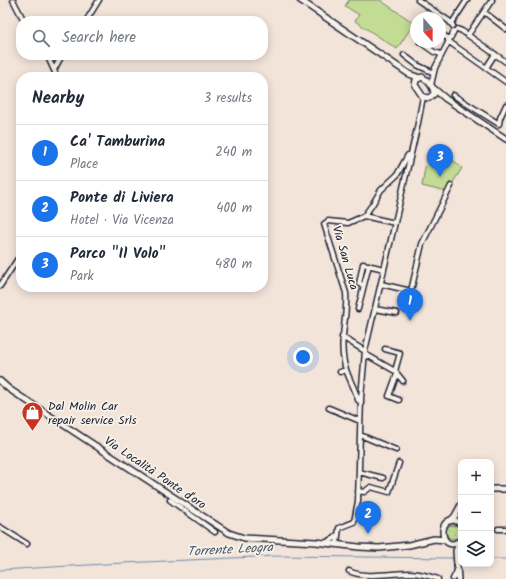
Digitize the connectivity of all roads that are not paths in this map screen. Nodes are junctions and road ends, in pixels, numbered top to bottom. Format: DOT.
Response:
graph roads {
  1 [pos="13,0"];
  2 [pos="100,0"];
  3 [pos="300,0"];
  4 [pos="467,0"];
  5 [pos="492,0"];
  6 [pos="422,1"];
  7 [pos="484,12"];
  8 [pos="21,16"];
  9 [pos="89,16"];
  10 [pos="452,24"];
  11 [pos="506,29"];
  12 [pos="456,30"];
  13 [pos="468,35"];
  14 [pos="448,40"];
  15 [pos="428,48"];
  16 [pos="442,54"];
  17 [pos="495,54"];
  18 [pos="404,55"];
  19 [pos="49,60"];
  20 [pos="59,60"];
  21 [pos="506,62"];
  22 [pos="435,68"];
  23 [pos="486,68"];
  24 [pos="54,70"];
  25 [pos="432,72"];
  26 [pos="409,74"];
  27 [pos="422,78"];
  28 [pos="415,82"];
  29 [pos="506,82"];
  30 [pos="432,87"];
  31 [pos="453,95"];
  32 [pos="423,97"];
  33 [pos="430,97"];
  34 [pos="446,99"];
  35 [pos="506,105"];
  36 [pos="422,109"];
  37 [pos="506,139"];
  38 [pos="410,155"];
  39 [pos="451,186"];
  40 [pos="364,216"];
  41 [pos="395,223"];
  42 [pos="16,262"];
  43 [pos="384,269"];
  44 [pos="381,284"];
  45 [pos="0,286"];
  46 [pos="358,308"];
  47 [pos="375,309"];
  48 [pos="397,313"];
  49 [pos="342,337"];
  50 [pos="385,349"];
  51 [pos="365,352"];
  52 [pos="346,370"];
  53 [pos="340,372"];
  54 [pos="396,372"];
  55 [pos="0,381"];
  56 [pos="403,381"];
  57 [pos="399,400"];
  58 [pos="361,402"];
  59 [pos="329,408"];
  60 [pos="360,421"];
  61 [pos="360,435"];
  62 [pos="396,450"];
  63 [pos="399,463"];
  64 [pos="359,472"];
  65 [pos="383,478"];
  66 [pos="494,489"];
  67 [pos="506,489"];
  68 [pos="358,491"];
  69 [pos="170,500"];
  70 [pos="458,511"];
  71 [pos="450,521"];
  72 [pos="458,522"];
  73 [pos="0,527"];
  74 [pos="498,529"];
  75 [pos="506,529"];
  76 [pos="215,532"];
  77 [pos="442,532"];
  78 [pos="338,535"];
  79 [pos="434,539"];
  80 [pos="447,541"];
  81 [pos="458,542"];
  82 [pos="325,543"];
  83 [pos="28,544"];
  84 [pos="337,544"];
  85 [pos="458,547"];
  86 [pos="456,551"];
  87 [pos="349,571"];
  88 [pos="456,577"];
  89 [pos="428,578"];
  90 [pos="438,579"];
  1 -- 8 [label="street"];
  2 -- 9 [label="street"];
  3 -- 26 [label="main road"];
  4 -- 10 [label="street"];
  5 -- 7 [label="street"];
  6 -- 10 [label="street"];
  7 -- 11 [label="street"];
  7 -- 13 [label="street"];
  10 -- 12 [label="street"];
  12 -- 13 [label="street"];
  12 -- 14 [label="street"];
  13 -- 17 [label="street"];
  14 -- 16 [label="street"];
  14 -- 23 [label="street"];
  15 -- 16 [label="street"];
  16 -- 22 [label="street"];
  17 -- 21 [label="street"];
  17 -- 23 [label="street"];
  18 -- 25 [label="street"];
  19 -- 24 [label="street"];
  20 -- 24 [label="street"];
  22 -- 25 [label="street"];
  22 -- 30 [label="street"];
  23 -- 29 [label="street"];
  25 -- 27 [label="street"];
  26 -- 27 [label="main road"];
  26 -- 28 [label="main road"];
  27 -- 28 [label="main road"];
  27 -- 30 [label="main road"];
  28 -- 32 [label="main road"];
  30 -- 33 [label="main road"];
  30 -- 34 [label="main road"];
  31 -- 35 [label="street"];
  32 -- 33 [label="main road"];
  32 -- 36 [label="street"];
  33 -- 34 [label="main road"];
  33 -- 36 [label="street"];
  34 -- 37 [label="main road"];
  36 -- 38 [label="street"];
  38 -- 40 [label="street"];
  38 -- 41 [label="street"];
  39 -- 44 [label="street"];
  40 -- 41 [label="street"];
  40 -- 49 [label="street, Via San Luca"];
  41 -- 43 [label="street"];
  42 -- 45 [label="street"];
  43 -- 44 [label="street"];
  43 -- 46 [label="street"];
  44 -- 47 [label="street"];
  47 -- 48 [label="street"];
  47 -- 51 [label="street"];
  49 -- 51 [label="street"];
  49 -- 52 [label="street, Via San Luca"];
  50 -- 54 [label="street"];
  51 -- 54 [label="street"];
  51 -- 58 [label="street"];
  52 -- 53 [label="street"];
  52 -- 58 [label="street, Via San Luca"];
  54 -- 56 [label="street"];
  54 -- 57 [label="street"];
  55 -- 82 [label="main road, Via Località Ponte d'oro"];
  58 -- 60 [label="street"];
  59 -- 60 [label="street"];
  60 -- 61 [label="street"];
  61 -- 62 [label="street"];
  61 -- 64 [label="street"];
  63 -- 68 [label="street"];
  64 -- 65 [label="street"];
  64 -- 68 [label="street"];
  66 -- 67 [label="main road"];
  68 -- 78 [label="street"];
  69 -- 76 [label="street, Via Località Ponte d'oro"];
  70 -- 71 [label="main road"];
  71 -- 72 [label="main road"];
  71 -- 77 [label="main road"];
  73 -- 83 [label="street"];
  74 -- 75 [label="street"];
  77 -- 79 [label="main road"];
  77 -- 80 [label="main road"];
  78 -- 82 [label="street"];
  78 -- 84 [label="street"];
  79 -- 80 [label="main road"];
  79 -- 84 [label="main road, Via Località Ponte d'oro"];
  80 -- 81 [label="main road"];
  80 -- 86 [label="main road"];
  82 -- 84 [label="main road, Via Località Ponte d'oro"];
  85 -- 86 [label="main road"];
  86 -- 88 [label="main road"];
  87 -- 89 [label="street"];
  89 -- 90 [label="street"];
}
